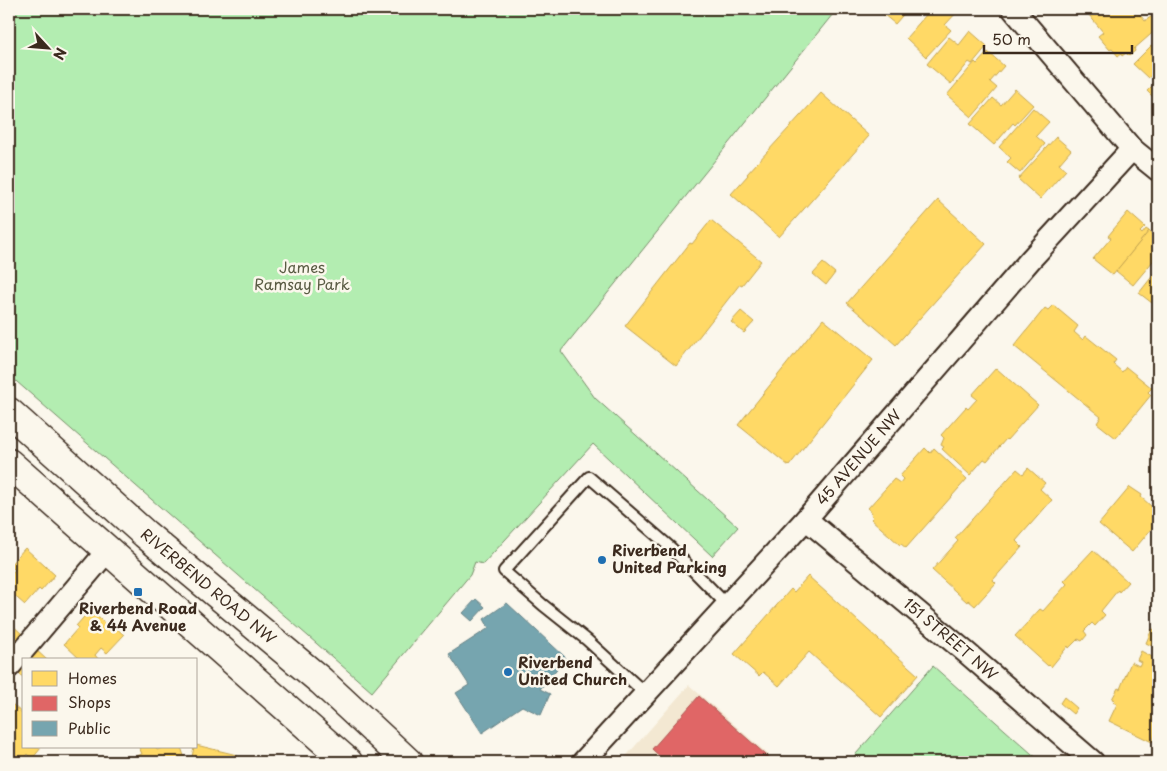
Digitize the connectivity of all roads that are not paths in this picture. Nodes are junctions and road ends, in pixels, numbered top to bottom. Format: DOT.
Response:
graph roads {
  1 [pos="1013,9"];
  2 [pos="1132,148"];
  3 [pos="1158,170"];
  4 [pos="9,412"];
  5 [pos="9,463"];
  6 [pos="806,519"];
  7 [pos="108,550"];
  8 [pos="727,604"];
  9 [pos="9,667"];
  10 [pos="646,694"];
  11 [pos="348,762"];
  12 [pos="408,762"];
  13 [pos="583,762"];
  14 [pos="1093,762"];
  1 -- 2 [label="street"];
  2 -- 3 [label="street"];
  2 -- 6 [label="street, 45 AVENUE NW"];
  4 -- 12 [label="street, RIVERBEND ROAD NW"];
  5 -- 7 [label="street"];
  6 -- 8 [label="street, 45 AVENUE NW"];
  6 -- 14 [label="street, 151 STREET NW"];
  7 -- 9 [label="street"];
  7 -- 11 [label="street"];
  8 -- 10 [label="street, 45 AVENUE NW"];
  8 -- 10 [label="lane"];
  10 -- 13 [label="street, 45 AVENUE NW"];
}
